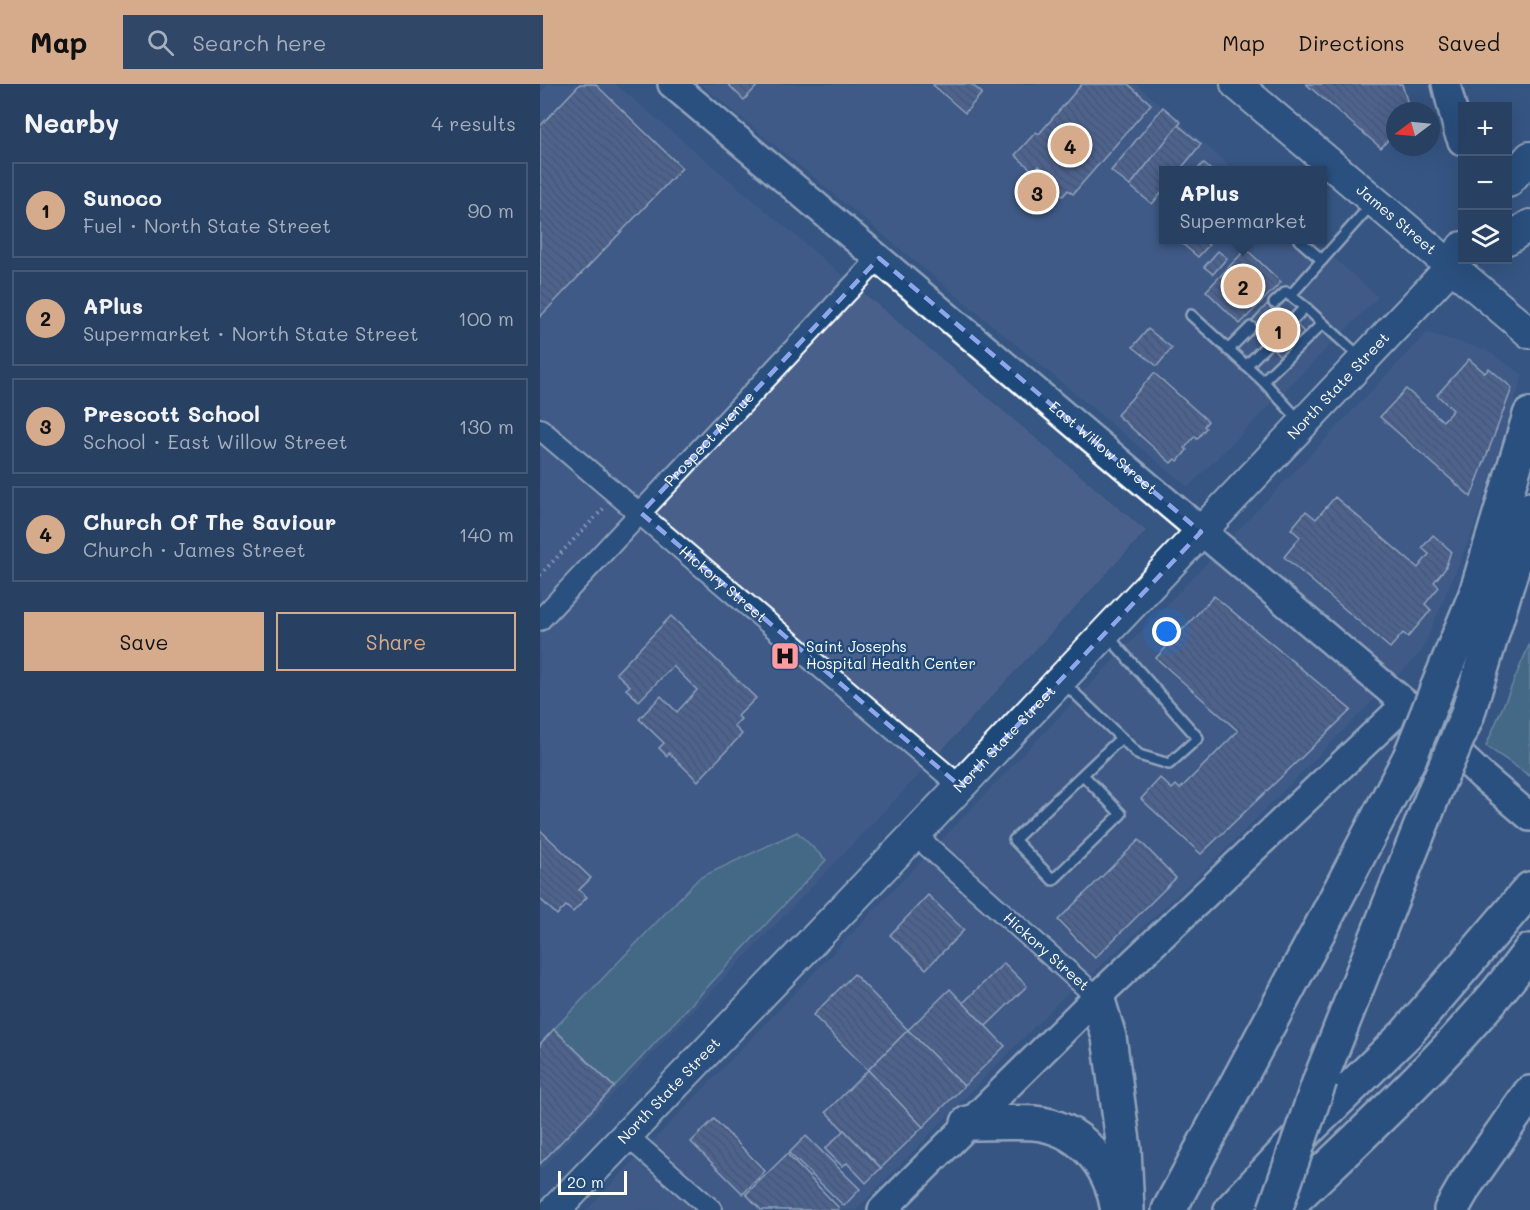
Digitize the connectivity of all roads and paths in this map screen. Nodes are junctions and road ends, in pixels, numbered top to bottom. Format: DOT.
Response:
graph roads {
  1 [pos="672,84"];
  2 [pos="1236,84"];
  3 [pos="1446,84"];
  4 [pos="1458,131"];
  5 [pos="1530,157"];
  6 [pos="1325,166"];
  7 [pos="1327,168"];
  8 [pos="1512,177"];
  9 [pos="1375,201"];
  10 [pos="1530,225"];
  11 [pos="1512,236"];
  12 [pos="1304,244"];
  13 [pos="1458,257"];
  14 [pos="879,258"];
  15 [pos="1322,260"];
  16 [pos="1458,260"];
  17 [pos="1466,264"];
  18 [pos="1290,296"];
  19 [pos="1274,303"];
  20 [pos="1305,307"];
  21 [pos="1191,315"];
  22 [pos="1293,321"];
  23 [pos="1322,324"];
  24 [pos="1251,327"];
  25 [pos="1530,333"];
  26 [pos="1268,344"];
  27 [pos="1228,350"];
  28 [pos="1364,360"];
  29 [pos="1246,366"];
  30 [pos="1263,381"];
  31 [pos="1530,415"];
  32 [pos="1302,423"];
  33 [pos="540,429"];
  34 [pos="618,494"];
  35 [pos="1530,509"];
  36 [pos="641,513"];
  37 [pos="1201,532"];
  38 [pos="540,575"];
  39 [pos="1530,587"];
  40 [pos="540,620"];
  41 [pos="1105,633"];
  42 [pos="1061,680"];
  43 [pos="1406,704"];
  44 [pos="1467,716"];
  45 [pos="1121,738"];
  46 [pos="1083,775"];
  47 [pos="960,786"];
  48 [pos="1530,817"];
  49 [pos="914,834"];
  50 [pos="1530,889"];
  51 [pos="1530,951"];
  52 [pos="1530,986"];
  53 [pos="1097,998"];
  54 [pos="1418,1077"];
  55 [pos="1530,1093"];
  56 [pos="968,1123"];
  57 [pos="626,1135"];
  58 [pos="555,1210"];
  59 [pos="712,1210"];
  60 [pos="882,1210"];
  61 [pos="1118,1210"];
  62 [pos="1126,1210"];
  63 [pos="1168,1210"];
  64 [pos="1231,1210"];
  65 [pos="1275,1210"];
  66 [pos="1283,1210"];
  67 [pos="1451,1210"];
  1 -- 14 [label="main road, East Willow Street"];
  2 -- 6 [label="main road, James Street"];
  3 -- 4 [label="main road"];
  5 -- 8 [label="main road"];
  7 -- 9 [label="main road, James Street"];
  9 -- 13 [label="main road, James Street"];
  9 -- 15 [label="lane"];
  10 -- 11 [label="main road"];
  12 -- 15 [label="lane"];
  14 -- 36 [label="street, Prospect Avenue"];
  14 -- 37 [label="main road, East Willow Street"];
  15 -- 18 [label="lane"];
  16 -- 28 [label="main road, North State Street"];
  17 -- 25 [label="main road, James Street"];
  18 -- 19 [label="lane"];
  18 -- 20 [label="lane"];
  20 -- 22 [label="lane"];
  20 -- 23 [label="lane"];
  21 -- 27 [label="lane"];
  23 -- 28 [label="lane"];
  23 -- 30 [label="lane"];
  24 -- 27 [label="lane"];
  26 -- 29 [label="lane"];
  27 -- 29 [label="lane"];
  28 -- 32 [label="main road, North State Street"];
  29 -- 30 [label="lane"];
  30 -- 32 [label="lane"];
  31 -- 63 [label="highway, bridge"];
  32 -- 37 [label="main road, North State Street"];
  33 -- 34 [label="street, Hickory Street"];
  34 -- 36 [label="street, Hickory Street"];
  34 -- 38 [label="path"];
  35 -- 44 [label="highway"];
  36 -- 40 [label="street, Prospect Avenue"];
  36 -- 47 [label="street, Hickory Street"];
  37 -- 41 [label="main road, North State Street"];
  37 -- 43 [label="main road, East Willow Street"];
  39 -- 44 [label="highway"];
  41 -- 42 [label="main road, North State Street"];
  41 -- 45 [label="lane"];
  42 -- 45 [label="lane"];
  42 -- 47 [label="main road, North State Street"];
  43 -- 48 [label="main road, East Willow Street"];
  43 -- 53 [label="main road"];
  44 -- 65 [label="highway, bridge"];
  45 -- 46 [label="lane"];
  46 -- 46 [label="lane"];
  47 -- 49 [label="main road, North State Street"];
  49 -- 53 [label="street, Hickory Street"];
  49 -- 57 [label="main road, North State Street"];
  50 -- 64 [label="highway"];
  51 -- 54 [label="highway"];
  52 -- 54 [label="highway"];
  53 -- 56 [label="main road"];
  53 -- 62 [label="highway"];
  54 -- 66 [label="highway"];
  55 -- 67 [label="highway"];
  56 -- 60 [label="main road"];
  56 -- 61 [label="highway"];
  57 -- 58 [label="main road, North State Street"];
  57 -- 59 [label="street"];
}
